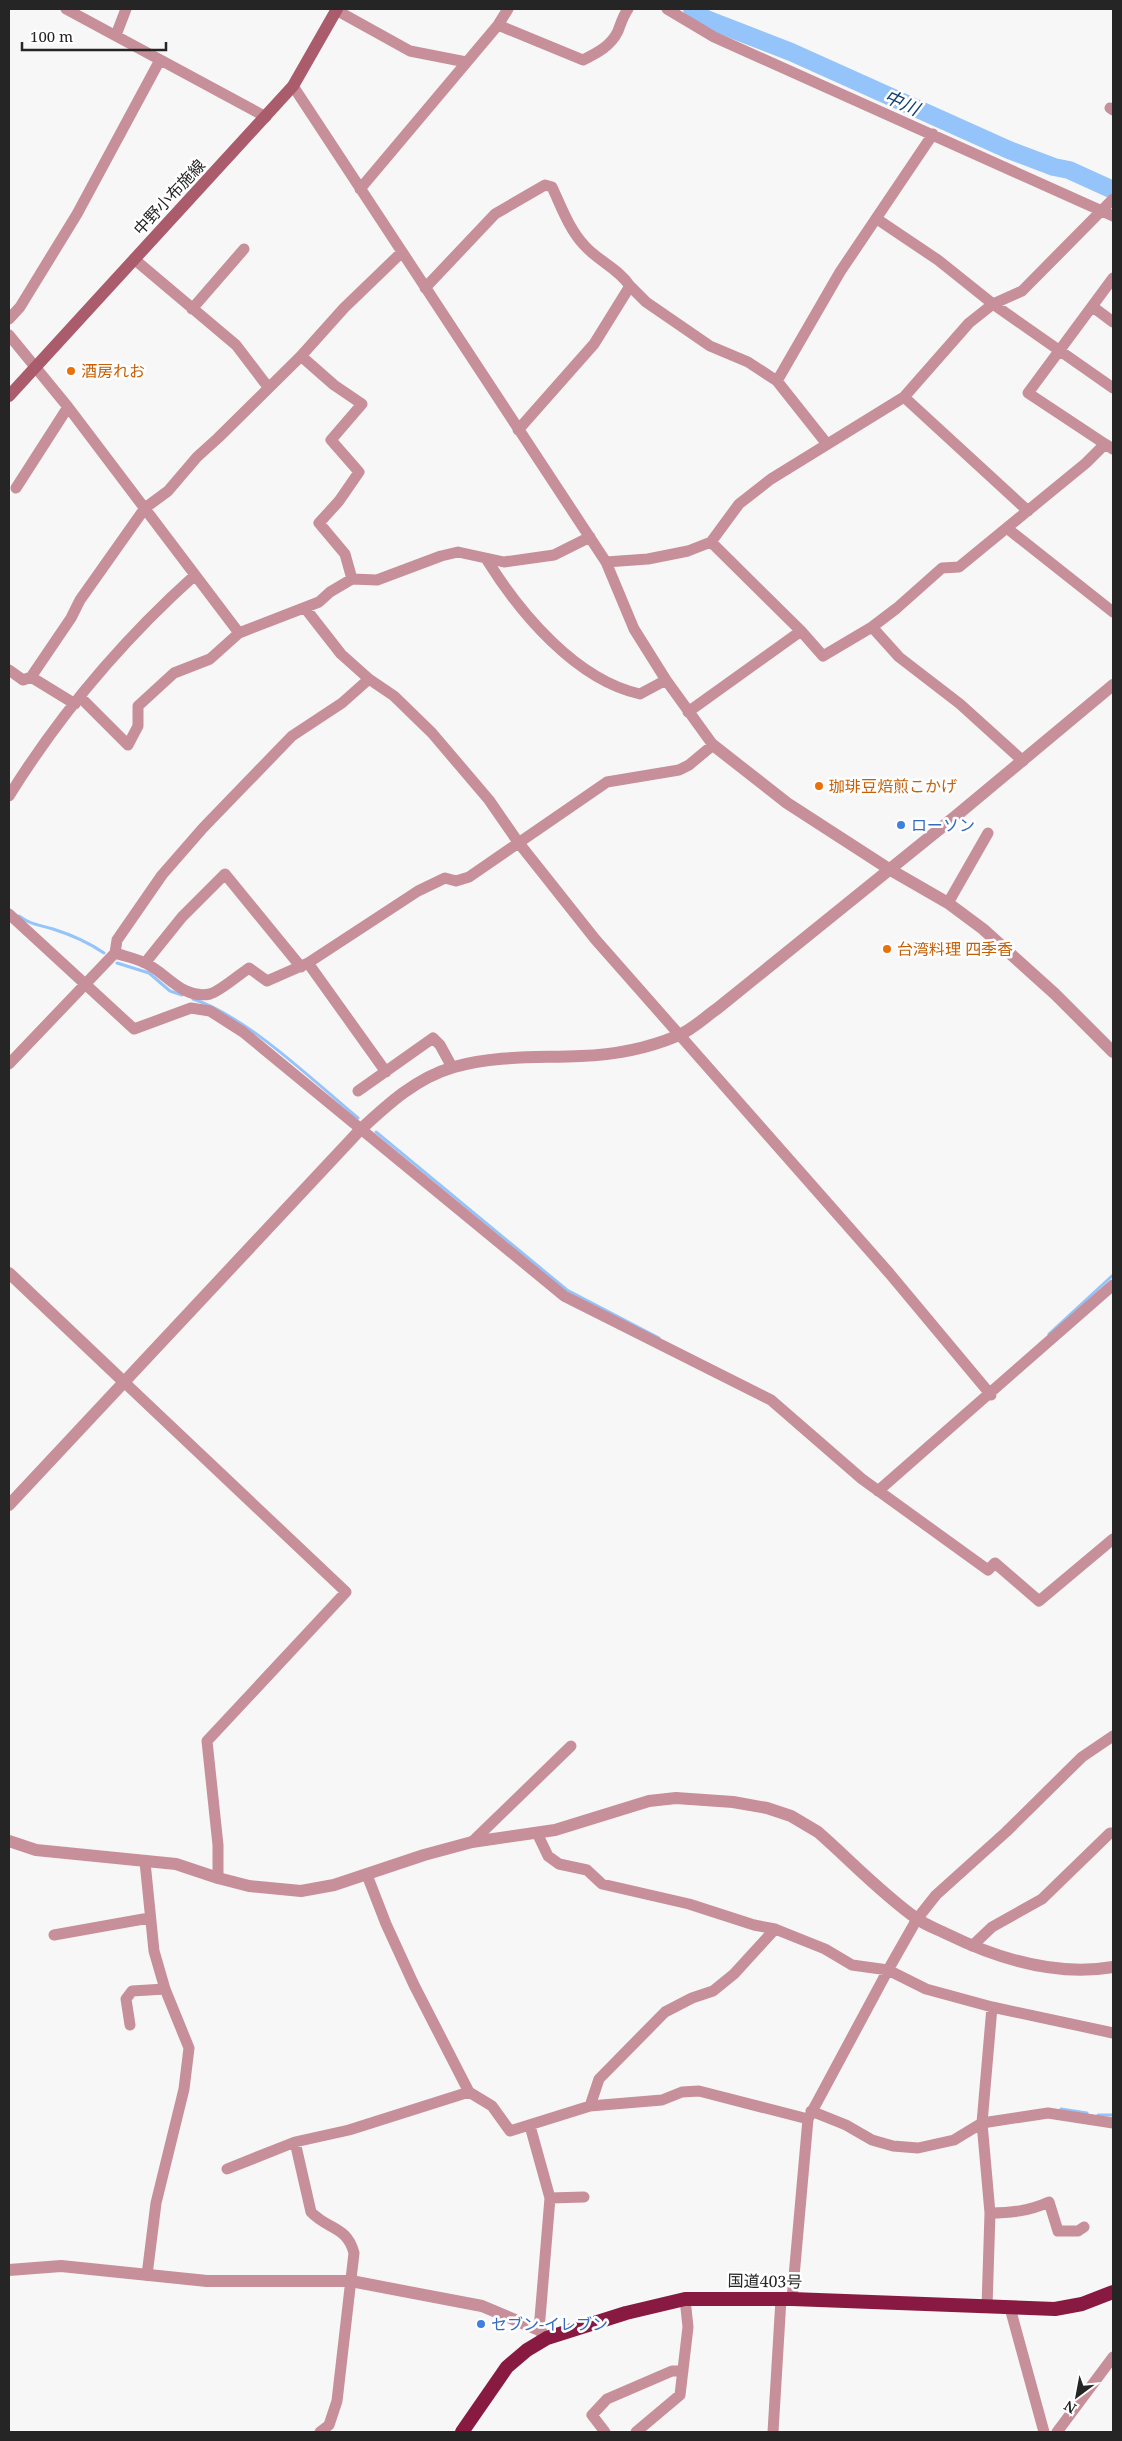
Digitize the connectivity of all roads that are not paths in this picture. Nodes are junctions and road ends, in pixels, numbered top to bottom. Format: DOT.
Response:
graph roads {
  1 [pos="66,9"];
  2 [pos="126,9"];
  3 [pos="337,9"];
  4 [pos="508,9"];
  5 [pos="628,9"];
  6 [pos="667,9"];
  7 [pos="498,25"];
  8 [pos="116,35"];
  9 [pos="160,60"];
  10 [pos="466,62"];
  11 [pos="293,86"];
  12 [pos="266,117"];
  13 [pos="933,134"];
  14 [pos="360,189"];
  15 [pos="1113,199"];
  16 [pos="1101,210"];
  17 [pos="1113,216"];
  18 [pos="877,219"];
  19 [pos="244,249"];
  20 [pos="402,253"];
  21 [pos="134,259"];
  22 [pos="1113,278"];
  23 [pos="630,286"];
  24 [pos="425,288"];
  25 [pos="993,304"];
  26 [pos="1092,307"];
  27 [pos="192,308"];
  28 [pos="9,319"];
  29 [pos="1113,322"];
  30 [pos="9,335"];
  31 [pos="1060,352"];
  32 [pos="301,356"];
  33 [pos="36,366"];
  34 [pos="777,381"];
  35 [pos="268,387"];
  36 [pos="1113,388"];
  37 [pos="9,396"];
  38 [pos="904,397"];
  39 [pos="68,407"];
  40 [pos="518,430"];
  41 [pos="827,444"];
  42 [pos="1109,446"];
  43 [pos="16,488"];
  44 [pos="145,508"];
  45 [pos="1028,511"];
  46 [pos="1008,529"];
  47 [pos="590,538"];
  48 [pos="711,542"];
  49 [pos="487,560"];
  50 [pos="606,562"];
  51 [pos="194,576"];
  52 [pos="352,579"];
  53 [pos="305,608"];
  54 [pos="1113,612"];
  55 [pos="872,627"];
  56 [pos="801,631"];
  57 [pos="239,633"];
  58 [pos="9,670"];
  59 [pos="32,677"];
  60 [pos="369,679"];
  61 [pos="666,680"];
  62 [pos="1113,684"];
  63 [pos="77,701"];
  64 [pos="688,712"];
  65 [pos="713,746"];
  66 [pos="1023,761"];
  67 [pos="9,796"];
  68 [pos="988,833"];
  69 [pos="518,842"];
  70 [pos="889,869"];
  71 [pos="948,903"];
  72 [pos="9,914"];
  73 [pos="115,953"];
  74 [pos="145,963"];
  75 [pos="304,965"];
  76 [pos="85,984"];
  77 [pos="679,1036"];
  78 [pos="1113,1052"];
  79 [pos="9,1064"];
  80 [pos="452,1068"];
  81 [pos="386,1072"];
  82 [pos="358,1090"];
  83 [pos="360,1130"];
  84 [pos="9,1273"];
  85 [pos="1113,1285"];
  86 [pos="124,1382"];
  87 [pos="991,1395"];
  88 [pos="878,1491"];
  89 [pos="9,1505"];
  90 [pos="1113,1539"];
  91 [pos="1113,1736"];
  92 [pos="571,1746"];
  93 [pos="537,1833"];
  94 [pos="1113,1833"];
  95 [pos="9,1841"];
  96 [pos="472,1842"];
  97 [pos="145,1862"];
  98 [pos="367,1875"];
  99 [pos="218,1878"];
  100 [pos="149,1918"];
  101 [pos="917,1919"];
  102 [pos="775,1929"];
  103 [pos="54,1936"];
  104 [pos="972,1946"];
  105 [pos="1113,1967"];
  106 [pos="888,1970"];
  107 [pos="165,1989"];
  108 [pos="992,2007"];
  109 [pos="130,2025"];
  110 [pos="1113,2033"];
  111 [pos="469,2092"];
  112 [pos="590,2106"];
  113 [pos="810,2115"];
  114 [pos="1113,2123"];
  115 [pos="982,2124"];
  116 [pos="530,2126"];
  117 [pos="295,2142"];
  118 [pos="228,2169"];
  119 [pos="584,2197"];
  120 [pos="550,2198"];
  121 [pos="990,2213"];
  122 [pos="1084,2227"];
  123 [pos="9,2270"];
  124 [pos="147,2275"];
  125 [pos="351,2281"];
  126 [pos="1113,2292"];
  127 [pos="684,2299"];
  128 [pos="787,2299"];
  129 [pos="987,2307"];
  130 [pos="1010,2308"];
  131 [pos="543,2334"];
  132 [pos="1113,2357"];
  133 [pos="682,2371"];
  134 [pos="1109,2372"];
  135 [pos="320,2432"];
  136 [pos="462,2432"];
  137 [pos="605,2432"];
  138 [pos="636,2432"];
  139 [pos="773,2432"];
  140 [pos="1044,2432"];
  141 [pos="1057,2432"];
  1 -- 8 [label="street"];
  2 -- 8 [label="street"];
  3 -- 10 [label="street"];
  3 -- 11 [label="main road, 中野小布施線"];
  4 -- 7 [label="street"];
  5 -- 7 [label="street"];
  6 -- 13 [label="street"];
  7 -- 10 [label="street"];
  8 -- 9 [label="street"];
  9 -- 12 [label="street"];
  9 -- 28 [label="street"];
  10 -- 14 [label="street"];
  11 -- 12 [label="main road, 中野小布施線"];
  11 -- 14 [label="street"];
  12 -- 21 [label="main road, 中野小布施線"];
  13 -- 16 [label="street"];
  13 -- 18 [label="street"];
  14 -- 20 [label="street"];
  15 -- 16 [label="street"];
  16 -- 17 [label="street"];
  16 -- 25 [label="street"];
  18 -- 25 [label="street"];
  18 -- 34 [label="street"];
  19 -- 27 [label="street"];
  20 -- 24 [label="street"];
  20 -- 32 [label="street"];
  21 -- 27 [label="street"];
  21 -- 33 [label="main road, 中野小布施線"];
  22 -- 26 [label="street"];
  23 -- 24 [label="street"];
  23 -- 34 [label="street"];
  23 -- 40 [label="street"];
  24 -- 40 [label="street"];
  25 -- 31 [label="street"];
  25 -- 38 [label="street"];
  26 -- 29 [label="street"];
  26 -- 31 [label="street"];
  27 -- 35 [label="street"];
  30 -- 33 [label="street"];
  31 -- 36 [label="street"];
  31 -- 42 [label="street"];
  32 -- 35 [label="street"];
  32 -- 52 [label="street"];
  33 -- 37 [label="main road, 中野小布施線"];
  33 -- 39 [label="street"];
  34 -- 41 [label="street"];
  35 -- 44 [label="street"];
  38 -- 41 [label="street"];
  38 -- 45 [label="street"];
  39 -- 43 [label="street"];
  39 -- 44 [label="street"];
  40 -- 47 [label="street"];
  41 -- 48 [label="street"];
  42 -- 45 [label="street"];
  44 -- 51 [label="street"];
  44 -- 59 [label="street"];
  45 -- 46 [label="street"];
  46 -- 54 [label="street"];
  46 -- 55 [label="street"];
  47 -- 49 [label="street"];
  47 -- 50 [label="street"];
  48 -- 50 [label="street"];
  48 -- 56 [label="street"];
  49 -- 52 [label="street"];
  49 -- 61 [label="street"];
  50 -- 61 [label="street"];
  51 -- 57 [label="street"];
  51 -- 63 [label="street"];
  52 -- 53 [label="street"];
  53 -- 57 [label="street"];
  53 -- 60 [label="street"];
  55 -- 56 [label="street"];
  55 -- 66 [label="street"];
  56 -- 64 [label="street"];
  57 -- 63 [label="street"];
  58 -- 59 [label="street"];
  59 -- 63 [label="street"];
  60 -- 69 [label="street"];
  60 -- 73 [label="street"];
  61 -- 64 [label="street"];
  62 -- 66 [label="street"];
  63 -- 67 [label="street"];
  64 -- 65 [label="street"];
  65 -- 69 [label="street"];
  65 -- 70 [label="street"];
  66 -- 70 [label="street"];
  68 -- 71 [label="street"];
  69 -- 75 [label="street"];
  69 -- 77 [label="street"];
  70 -- 71 [label="street"];
  70 -- 77 [label="street"];
  71 -- 78 [label="street"];
  72 -- 76 [label="street"];
  73 -- 74 [label="street"];
  73 -- 76 [label="street"];
  74 -- 75 [label="street"];
  74 -- 75 [label="street"];
  75 -- 81 [label="street"];
  76 -- 79 [label="street"];
  76 -- 83 [label="street"];
  77 -- 80 [label="street"];
  77 -- 87 [label="street"];
  80 -- 81 [label="street"];
  80 -- 83 [label="street"];
  81 -- 82 [label="street"];
  83 -- 86 [label="street"];
  83 -- 88 [label="street"];
  84 -- 86 [label="street"];
  85 -- 87 [label="street"];
  86 -- 89 [label="street"];
  86 -- 99 [label="street"];
  87 -- 88 [label="street"];
  88 -- 90 [label="street"];
  91 -- 101 [label="street"];
  92 -- 96 [label="street"];
  93 -- 96 [label="street"];
  93 -- 101 [label="street"];
  93 -- 102 [label="street"];
  94 -- 104 [label="street"];
  95 -- 97 [label="street"];
  96 -- 98 [label="street"];
  97 -- 99 [label="street"];
  97 -- 100 [label="street"];
  98 -- 99 [label="street"];
  98 -- 111 [label="street"];
  100 -- 103 [label="street"];
  100 -- 107 [label="street"];
  101 -- 104 [label="street"];
  101 -- 106 [label="street"];
  102 -- 106 [label="street"];
  102 -- 112 [label="street"];
  104 -- 105 [label="street"];
  106 -- 108 [label="street"];
  106 -- 113 [label="street"];
  107 -- 109 [label="street"];
  107 -- 124 [label="street"];
  108 -- 110 [label="street"];
  108 -- 115 [label="street"];
  111 -- 116 [label="street"];
  111 -- 117 [label="street"];
  112 -- 113 [label="street"];
  112 -- 116 [label="street"];
  113 -- 115 [label="street"];
  113 -- 128 [label="street"];
  114 -- 115 [label="street"];
  115 -- 121 [label="street"];
  116 -- 120 [label="street"];
  117 -- 118 [label="street"];
  117 -- 125 [label="street"];
  119 -- 120 [label="street"];
  120 -- 131 [label="street"];
  121 -- 122 [label="street"];
  121 -- 129 [label="street"];
  123 -- 124 [label="street"];
  124 -- 125 [label="street"];
  125 -- 131 [label="street"];
  125 -- 135 [label="street"];
  126 -- 130 [label="highway, 国道403号"];
  127 -- 128 [label="highway, 国道403号"];
  127 -- 131 [label="highway, 国道403号"];
  127 -- 133 [label="street"];
  128 -- 129 [label="highway, 国道403号"];
  128 -- 139 [label="street"];
  129 -- 130 [label="highway, 国道403号"];
  130 -- 140 [label="street"];
  131 -- 136 [label="highway, 国道403号"];
  132 -- 134 [label="street"];
  133 -- 137 [label="street"];
  133 -- 138 [label="street"];
  134 -- 141 [label="street"];
}
